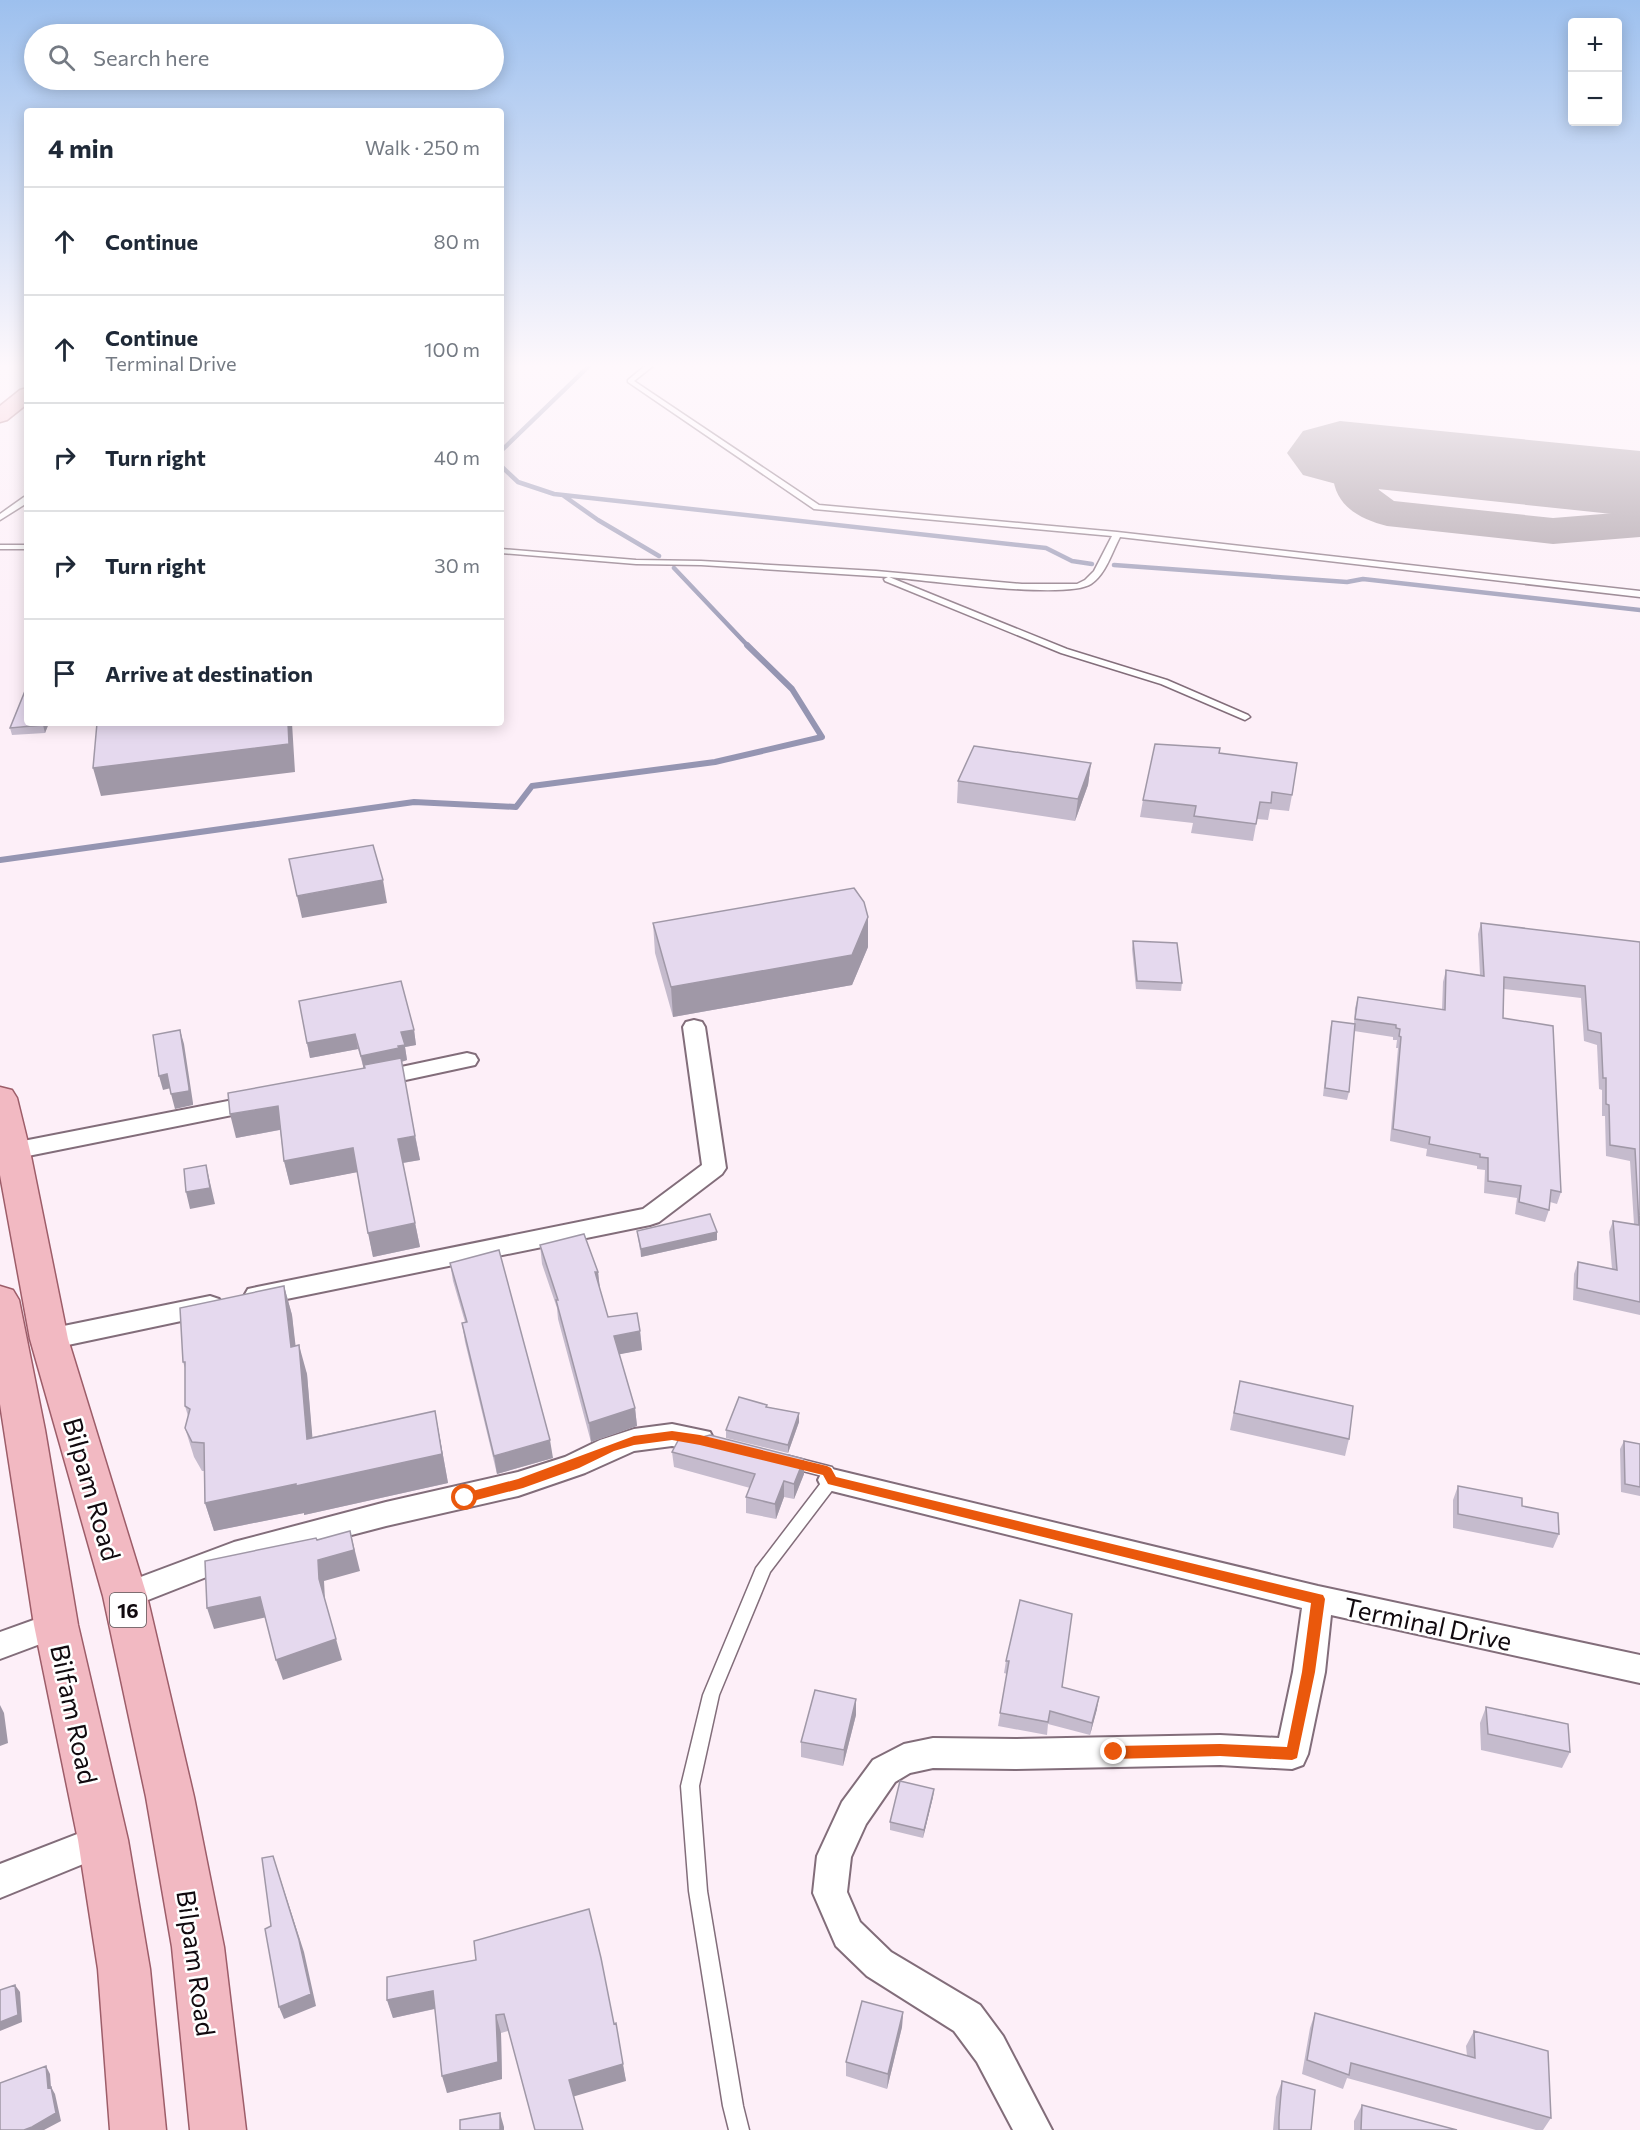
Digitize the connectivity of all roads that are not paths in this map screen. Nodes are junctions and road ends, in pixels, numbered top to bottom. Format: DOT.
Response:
graph roads {
  1 [pos="755,465"];
  2 [pos="24,501"];
  3 [pos="0,518"];
  4 [pos="1117,534"];
  5 [pos="0,547"];
  6 [pos="24,547"];
  7 [pos="504,551"];
  8 [pos="876,573"];
  9 [pos="1640,594"];
  10 [pos="1245,717"];
  11 [pos="694,1027"];
  12 [pos="467,1060"];
  13 [pos="352,1084"];
  14 [pos="0,1098"];
  15 [pos="284,1098"];
  16 [pos="13,1151"];
  17 [pos="0,1300"];
  18 [pos="50,1339"];
  19 [pos="12,1434"];
  20 [pos="706,1441"];
  21 [pos="769,1457"];
  22 [pos="832,1480"];
  23 [pos="125,1596"];
  24 [pos="1318,1599"];
  25 [pos="56,1626"];
  26 [pos="0,1646"];
  27 [pos="1640,1669"];
  28 [pos="103,1840"];
  29 [pos="0,1881"];
  30 [pos="138,2130"];
  31 [pos="218,2130"];
  32 [pos="739,2130"];
  33 [pos="1033,2130"];
  1 -- 4 [label="lane"];
  2 -- 3 [label="lane"];
  4 -- 8 [label="lane"];
  4 -- 9 [label="lane"];
  5 -- 6 [label="lane"];
  7 -- 8 [label="lane"];
  8 -- 10 [label="lane"];
  11 -- 18 [label="street"];
  12 -- 13 [label="street"];
  14 -- 16 [label="main road, Bilpam Road / 16"];
  15 -- 16 [label="street"];
  16 -- 18 [label="main road, Bilpam Road / 16"];
  17 -- 19 [label="main road, Bilfam Road"];
  18 -- 23 [label="main road, Bilpam Road / 16"];
  19 -- 25 [label="main road, Bilfam Road"];
  20 -- 23 [label="street"];
  21 -- 22 [label="lane"];
  22 -- 24 [label="street, Terminal Drive"];
  22 -- 32 [label="lane"];
  23 -- 31 [label="main road, Bilpam Road / 16"];
  24 -- 27 [label="street, Terminal Drive"];
  24 -- 33 [label="street"];
  25 -- 26 [label="street"];
  25 -- 28 [label="main road, Bilfam Road"];
  28 -- 29 [label="street"];
  28 -- 30 [label="main road, Bilfam Road"];
}
